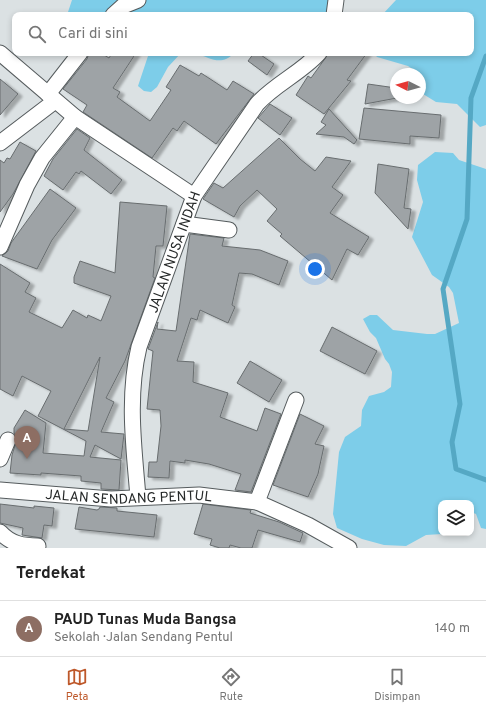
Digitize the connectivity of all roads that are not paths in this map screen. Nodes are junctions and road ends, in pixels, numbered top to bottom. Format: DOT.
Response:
graph roads {
  1 [pos="138,0"];
  2 [pos="336,0"];
  3 [pos="116,12"];
  4 [pos="334,12"];
  5 [pos="0,53"];
  6 [pos="78,56"];
  7 [pos="316,56"];
  8 [pos="52,97"];
  9 [pos="75,117"];
  10 [pos="0,143"];
  11 [pos="194,196"];
  12 [pos="184,224"];
  13 [pos="229,230"];
  14 [pos="0,247"];
  15 [pos="296,400"];
  16 [pos="8,440"];
  17 [pos="0,459"];
  18 [pos="0,490"];
  19 [pos="138,497"];
  20 [pos="257,502"];
  21 [pos="0,532"];
  22 [pos="38,546"];
  23 [pos="349,548"];
  1 -- 3 [label="street"];
  2 -- 4 [label="street"];
  5 -- 8 [label="street"];
  6 -- 8 [label="street"];
  7 -- 11 [label="street, JALAN NUSA INDAH"];
  8 -- 9 [label="street"];
  8 -- 10 [label="street"];
  9 -- 11 [label="street"];
  9 -- 14 [label="street"];
  11 -- 12 [label="street, JALAN NUSA INDAH"];
  12 -- 13 [label="street"];
  12 -- 19 [label="street, JALAN NUSA INDAH"];
  15 -- 20 [label="street"];
  16 -- 17 [label="street"];
  18 -- 19 [label="street, JALAN SENDANG PENTUL"];
  19 -- 20 [label="street, JALAN SENDANG PENTUL"];
  20 -- 23 [label="street, JALAN SENDANG PENTUL"];
  21 -- 22 [label="street"];
}
